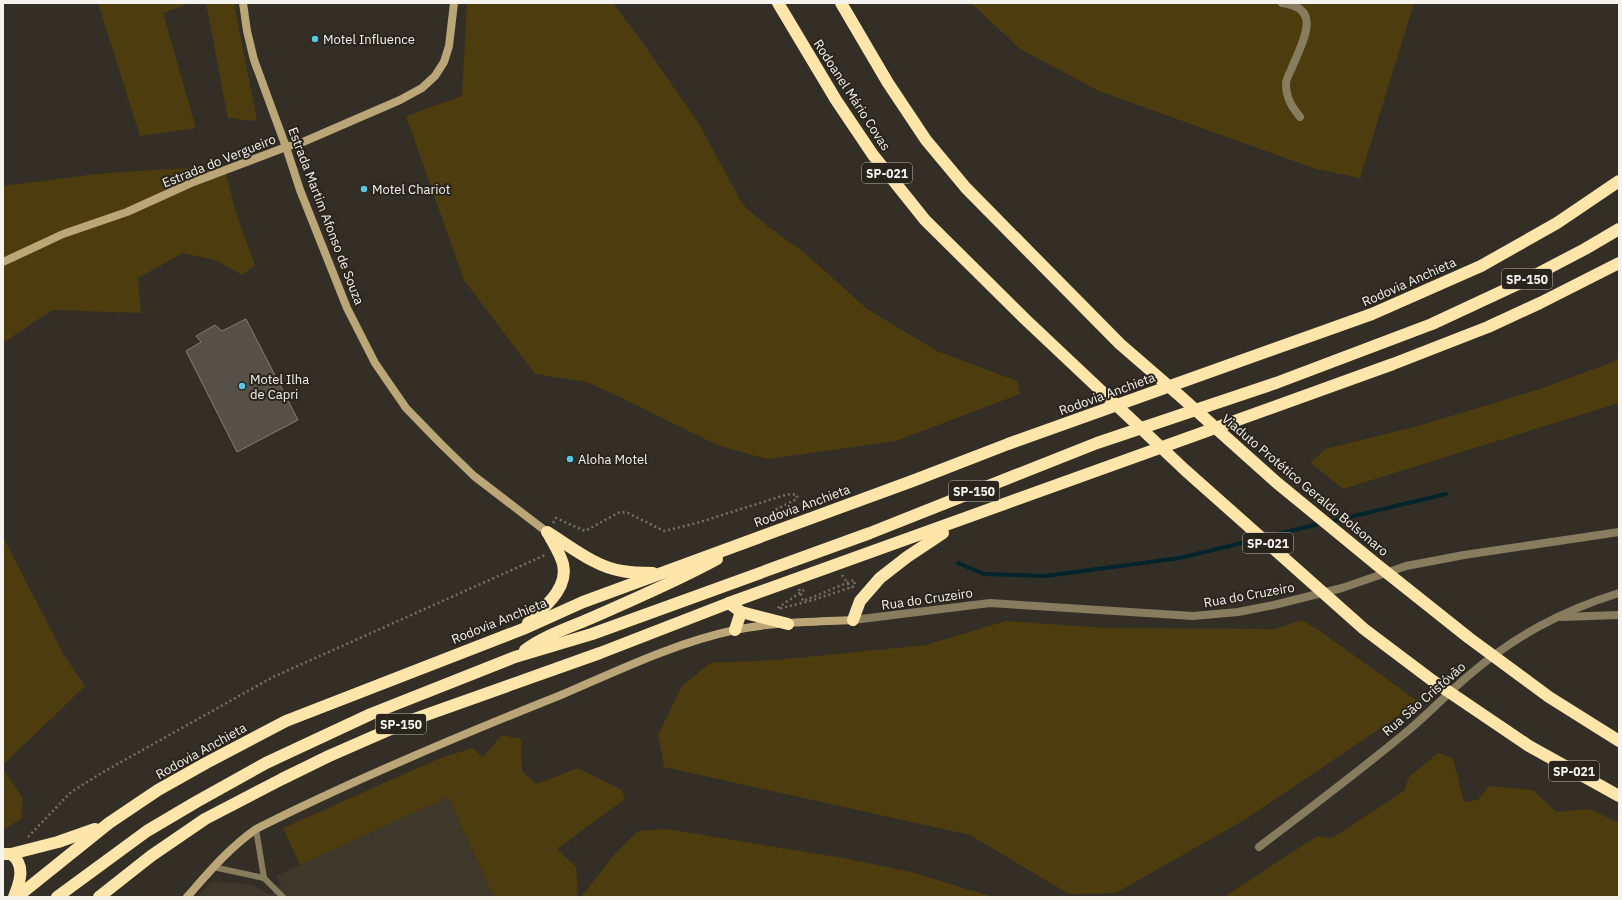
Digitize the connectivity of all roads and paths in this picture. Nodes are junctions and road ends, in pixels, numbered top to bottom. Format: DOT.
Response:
graph roads {
  1 [pos="243,3"];
  2 [pos="454,3"];
  3 [pos="778,3"];
  4 [pos="841,3"];
  5 [pos="1282,3"];
  6 [pos="1300,116"];
  7 [pos="286,147"];
  8 [pos="1619,181"];
  9 [pos="1619,229"];
  10 [pos="3,262"];
  11 [pos="1619,263"];
  12 [pos="771,512"];
  13 [pos="974,515"];
  14 [pos="547,532"];
  15 [pos="1619,532"];
  16 [pos="735,545"];
  17 [pos="664,572"];
  18 [pos="807,588"];
  19 [pos="1619,593"];
  20 [pos="803,601"];
  21 [pos="729,603"];
  22 [pos="741,612"];
  23 [pos="1619,615"];
  24 [pos="1556,617"];
  25 [pos="853,620"];
  26 [pos="788,624"];
  27 [pos="522,629"];
  28 [pos="735,630"];
  29 [pos="515,657"];
  30 [pos="1619,741"];
  31 [pos="1619,796"];
  32 [pos="109,823"];
  33 [pos="256,829"];
  34 [pos="27,837"];
  35 [pos="1259,847"];
  36 [pos="7,854"];
  37 [pos="213,867"];
  38 [pos="264,878"];
  39 [pos="15,897"];
  40 [pos="57,897"];
  41 [pos="99,897"];
  42 [pos="187,897"];
  43 [pos="283,897"];
  1 -- 7 [label="street, Estrada Martim Afonso de Souza"];
  2 -- 7 [label="street, Estrada do Vergueiro"];
  3 -- 31 [label="highway, Rodoanel Mário Covas / SP-021"];
  4 -- 30 [label="highway, Viaduto Protético Geraldo Bolsonaro"];
  5 -- 6 [label="street"];
  7 -- 10 [label="street, Estrada do Vergueiro"];
  7 -- 14 [label="street, Estrada Martim Afonso de Souza"];
  8 -- 16 [label="highway, Rodovia Anchieta / SP-150"];
  9 -- 29 [label="highway, SP-150"];
  11 -- 13 [label="highway, SP-150"];
  12 -- 14 [label="path"];
  13 -- 21 [label="highway, SP-150"];
  13 -- 25 [label="highway"];
  14 -- 17 [label="highway"];
  14 -- 27 [label="highway"];
  14 -- 34 [label="path"];
  15 -- 25 [label="street, Rua do Cruzeiro"];
  16 -- 17 [label="highway, Rodovia Anchieta / SP-150"];
  16 -- 29 [label="highway"];
  17 -- 27 [label="highway, Rodovia Anchieta / SP-150"];
  18 -- 20 [label="path"];
  19 -- 24 [label="street, Rua São Cristóvão"];
  21 -- 22 [label="highway"];
  21 -- 41 [label="highway, SP-150"];
  22 -- 26 [label="highway"];
  22 -- 28 [label="highway"];
  23 -- 24 [label="street"];
  24 -- 35 [label="street, Rua São Cristóvão"];
  25 -- 26 [label="street"];
  26 -- 28 [label="street"];
  27 -- 32 [label="highway, Rodovia Anchieta / SP-150"];
  28 -- 33 [label="street"];
  29 -- 40 [label="highway, SP-150"];
  32 -- 36 [label="highway"];
  32 -- 39 [label="highway, Rodovia Anchieta / SP-150"];
  33 -- 37 [label="street"];
  33 -- 38 [label="lane"];
  36 -- 39 [label="highway"];
  37 -- 38 [label="lane"];
  37 -- 42 [label="street"];
  38 -- 43 [label="lane"];
}
